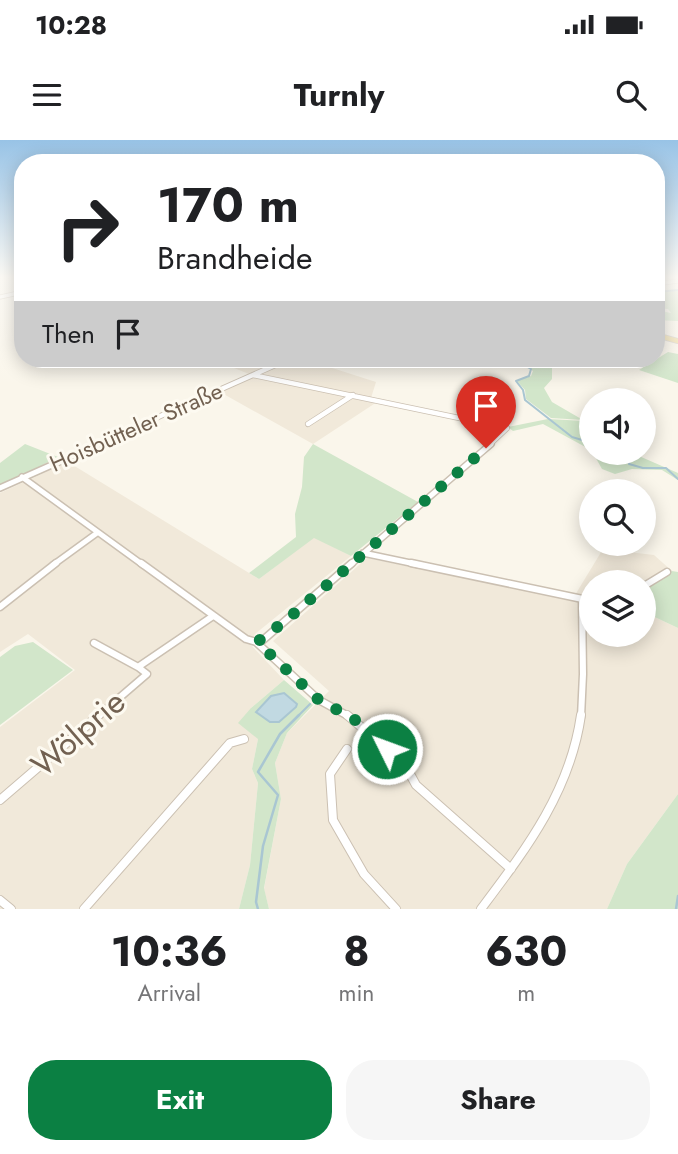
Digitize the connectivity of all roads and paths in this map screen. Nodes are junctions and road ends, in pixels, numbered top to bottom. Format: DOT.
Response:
graph roads {
  1 [pos="268,368"];
  2 [pos="254,374"];
  3 [pos="353,395"];
  4 [pos="308,424"];
  5 [pos="22,477"];
  6 [pos="0,482"];
  7 [pos="7,484"];
  8 [pos="0,488"];
  9 [pos="97,533"];
  10 [pos="363,553"];
  11 [pos="667,572"];
  12 [pos="656,579"];
  13 [pos="579,598"];
  14 [pos="0,607"];
  15 [pos="213,616"];
  16 [pos="257,642"];
  17 [pos="94,643"];
  18 [pos="585,647"];
  19 [pos="138,667"];
  20 [pos="244,739"];
  21 [pos="347,749"];
  22 [pos="0,800"];
  23 [pos="510,869"];
  24 [pos="0,900"];
  25 [pos="10,909"];
  26 [pos="84,909"];
  27 [pos="396,909"];
  28 [pos="481,909"];
  1 -- 2 [label="street, Hoisbütteler Straße"];
  2 -- 3 [label="street"];
  2 -- 5 [label="street, Hoisbütteler Straße"];
  3 -- 4 [label="street"];
  3 -- 10 [label="street"];
  5 -- 7 [label="street, Hoisbütteler Straße"];
  5 -- 9 [label="street"];
  6 -- 7 [label="street"];
  7 -- 8 [label="street, Hoisbütteler Straße"];
  9 -- 14 [label="street"];
  9 -- 15 [label="street"];
  10 -- 13 [label="street"];
  10 -- 16 [label="street"];
  11 -- 12 [label="street"];
  15 -- 16 [label="street"];
  15 -- 19 [label="street, Wölprie"];
  16 -- 23 [label="street"];
  17 -- 19 [label="street, Wölprie"];
  18 -- 23 [label="street"];
  19 -- 22 [label="street, Wölprie"];
  20 -- 26 [label="street"];
  21 -- 27 [label="street"];
  23 -- 28 [label="street"];
  24 -- 25 [label="street"];
}
